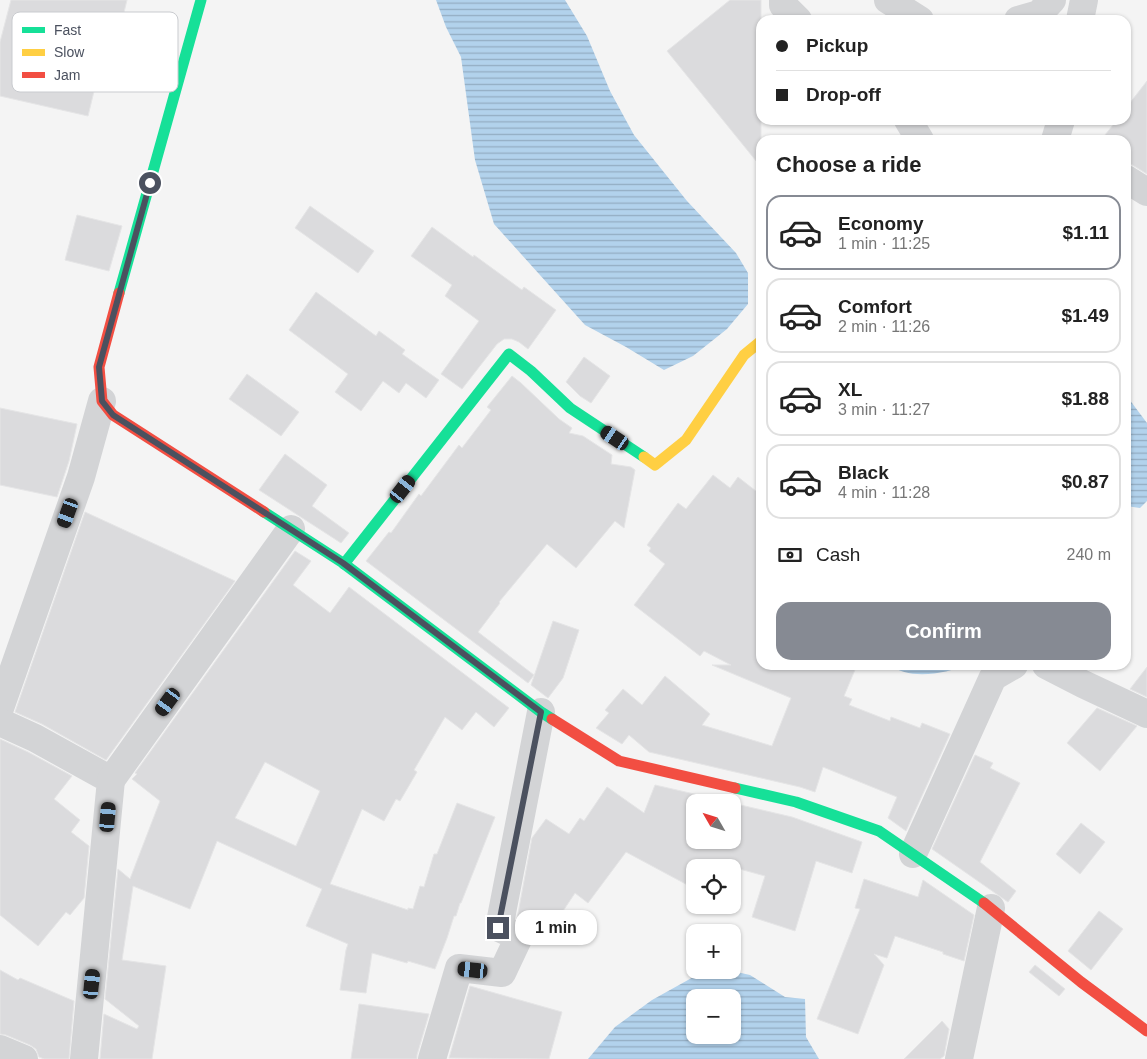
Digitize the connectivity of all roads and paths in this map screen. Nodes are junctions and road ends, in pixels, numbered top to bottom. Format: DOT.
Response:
graph roads {
  1 [pos="201,0"];
  2 [pos="782,0"];
  3 [pos="888,0"];
  4 [pos="1052,0"];
  5 [pos="1084,0"];
  6 [pos="793,15"];
  7 [pos="912,15"];
  8 [pos="1035,15"];
  9 [pos="1081,15"];
  10 [pos="178,83"];
  11 [pos="175,92"];
  12 [pos="1131,182"];
  13 [pos="1147,192"];
  14 [pos="756,345"];
  15 [pos="102,401"];
  16 [pos="291,529"];
  17 [pos="344,564"];
  18 [pos="1005,670"];
  19 [pos="1056,670"];
  20 [pos="0,708"];
  21 [pos="541,712"];
  22 [pos="1147,714"];
  23 [pos="0,722"];
  24 [pos="111,780"];
  25 [pos="913,854"];
  26 [pos="991,908"];
  27 [pos="1147,1031"];
  28 [pos="0,1049"];
  29 [pos="24,1059"];
  30 [pos="84,1059"];
  31 [pos="432,1059"];
  32 [pos="959,1059"];
  1 -- 10 [label="street"];
  2 -- 6 [label="street"];
  3 -- 7 [label="street"];
  4 -- 8 [label="street"];
  5 -- 9 [label="street"];
  11 -- 15 [label="street"];
  12 -- 13 [label="street"];
  14 -- 17 [label="street"];
  15 -- 16 [label="street"];
  15 -- 20 [label="street"];
  16 -- 17 [label="street"];
  16 -- 24 [label="street"];
  17 -- 21 [label="street"];
  18 -- 25 [label="street"];
  19 -- 22 [label="street"];
  21 -- 25 [label="street"];
  21 -- 31 [label="street"];
  23 -- 24 [label="street"];
  24 -- 30 [label="street"];
  25 -- 26 [label="street"];
  26 -- 27 [label="street"];
  26 -- 32 [label="street"];
  28 -- 29 [label="street"];
}
